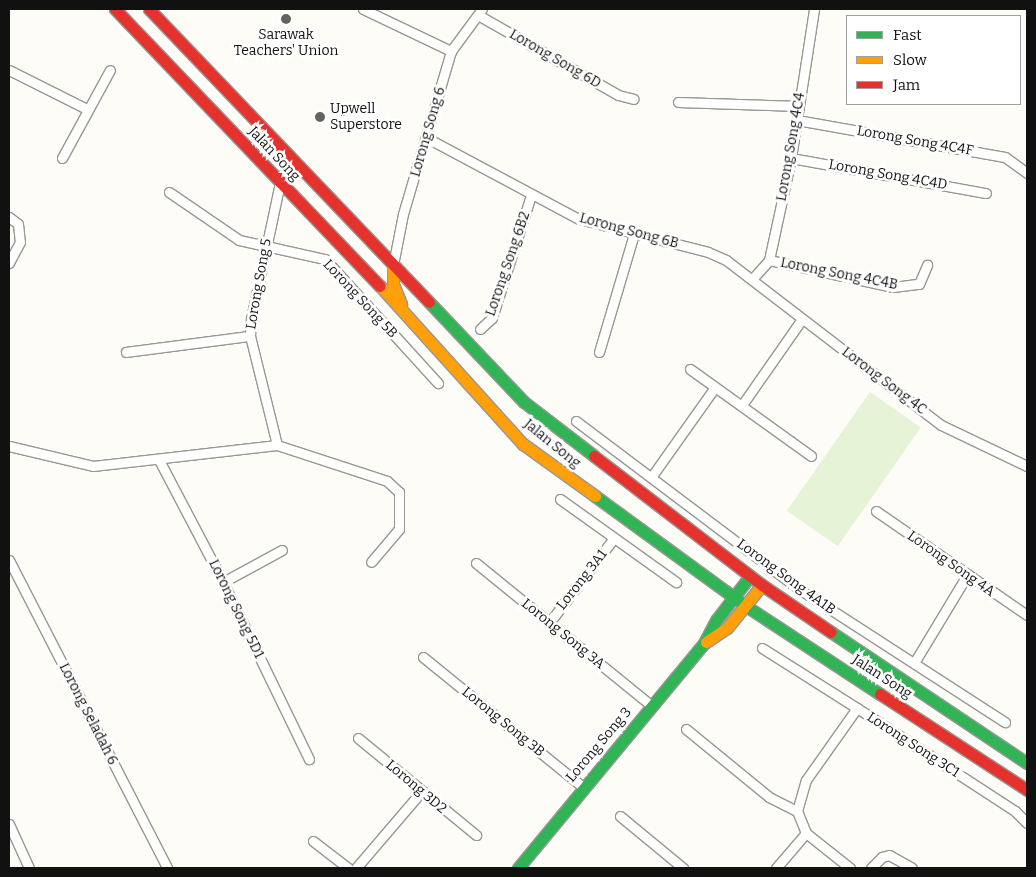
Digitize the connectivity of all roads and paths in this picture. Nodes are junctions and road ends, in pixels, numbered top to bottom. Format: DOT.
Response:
graph roads {
  1 [pos="116,9"];
  2 [pos="150,9"];
  3 [pos="364,9"];
  4 [pos="814,9"];
  5 [pos="480,12"];
  6 [pos="451,50"];
  7 [pos="9,70"];
  8 [pos="110,70"];
  9 [pos="634,100"];
  10 [pos="678,102"];
  11 [pos="799,106"];
  12 [pos="87,109"];
  13 [pos="797,120"];
  14 [pos="427,138"];
  15 [pos="283,150"];
  16 [pos="62,158"];
  17 [pos="791,158"];
  18 [pos="1027,173"];
  19 [pos="280,182"];
  20 [pos="169,192"];
  21 [pos="986,192"];
  22 [pos="532,195"];
  23 [pos="9,217"];
  24 [pos="634,234"];
  25 [pos="265,247"];
  26 [pos="769,260"];
  27 [pos="9,263"];
  28 [pos="393,265"];
  29 [pos="926,265"];
  30 [pos="753,278"];
  31 [pos="405,312"];
  32 [pos="802,319"];
  33 [pos="480,329"];
  34 [pos="250,336"];
  35 [pos="126,352"];
  36 [pos="599,352"];
  37 [pos="690,369"];
  38 [pos="438,383"];
  39 [pos="715,387"];
  40 [pos="742,405"];
  41 [pos="576,421"];
  42 [pos="277,445"];
  43 [pos="9,446"];
  44 [pos="811,456"];
  45 [pos="160,460"];
  46 [pos="1027,466"];
  47 [pos="652,476"];
  48 [pos="560,499"];
  49 [pos="876,512"];
  50 [pos="614,538"];
  51 [pos="282,550"];
  52 [pos="9,560"];
  53 [pos="371,562"];
  54 [pos="476,562"];
  55 [pos="967,575"];
  56 [pos="750,576"];
  57 [pos="223,582"];
  58 [pos="676,582"];
  59 [pos="762,585"];
  60 [pos="734,597"];
  61 [pos="746,606"];
  62 [pos="1027,615"];
  63 [pos="549,623"];
  64 [pos="704,643"];
  65 [pos="762,648"];
  66 [pos="424,657"];
  67 [pos="914,663"];
  68 [pos="652,706"];
  69 [pos="857,708"];
  70 [pos="1005,722"];
  71 [pos="686,729"];
  72 [pos="358,738"];
  73 [pos="309,759"];
  74 [pos="1027,763"];
  75 [pos="583,787"];
  76 [pos="1027,790"];
  77 [pos="421,792"];
  78 [pos="796,811"];
  79 [pos="620,816"];
  80 [pos="1027,823"];
  81 [pos="9,824"];
  82 [pos="806,833"];
  83 [pos="476,835"];
  84 [pos="313,841"];
  85 [pos="29,868"];
  86 [pos="167,868"];
  87 [pos="348,868"];
  88 [pos="356,868"];
  89 [pos="518,868"];
  90 [pos="682,868"];
  91 [pos="776,868"];
  92 [pos="850,868"];
  93 [pos="871,868"];
  94 [pos="912,868"];
  1 -- 19 [label="main road, Jalan Song"];
  2 -- 15 [label="main road, Jalan Song"];
  3 -- 6 [label="street"];
  4 -- 11 [label="street, Lorong Song 4C4"];
  5 -- 6 [label="street, Lorong Song 6"];
  5 -- 9 [label="street, Lorong Song 6D"];
  6 -- 14 [label="street, Lorong Song 6"];
  7 -- 12 [label="street"];
  8 -- 12 [label="street"];
  10 -- 11 [label="street"];
  11 -- 13 [label="street, Lorong Song 4C4"];
  12 -- 16 [label="street"];
  13 -- 17 [label="street, Lorong Song 4C4"];
  13 -- 18 [label="street, Lorong Song 4C4F"];
  14 -- 22 [label="street, Lorong Song 6B"];
  14 -- 28 [label="street, Lorong Song 6"];
  15 -- 19 [label="main road"];
  15 -- 28 [label="main road, Jalan Song"];
  17 -- 21 [label="street, Lorong Song 4C4D"];
  17 -- 26 [label="street, Lorong Song 4C4"];
  19 -- 25 [label="street, Lorong Song 5"];
  19 -- 31 [label="main road, Jalan Song"];
  20 -- 25 [label="street, Lorong Song 5B"];
  22 -- 24 [label="street, Lorong Song 6B"];
  22 -- 33 [label="street, Lorong Song 6B2"];
  23 -- 27 [label="street"];
  24 -- 30 [label="street, Lorong Song 6B"];
  24 -- 36 [label="street"];
  25 -- 34 [label="street, Lorong Song 5"];
  25 -- 38 [label="street, Lorong Song 5B"];
  26 -- 29 [label="street, Lorong Song 4C4B"];
  26 -- 30 [label="street, Lorong Song 4C4"];
  28 -- 31 [label="main road"];
  28 -- 56 [label="main road, Jalan Song"];
  30 -- 32 [label="street, Lorong Song 4C"];
  31 -- 60 [label="main road, Jalan Song"];
  32 -- 40 [label="street"];
  32 -- 46 [label="street, Lorong Song 4C"];
  34 -- 35 [label="street"];
  34 -- 42 [label="street, Lorong Song 5"];
  37 -- 39 [label="street"];
  39 -- 40 [label="street"];
  39 -- 47 [label="street"];
  40 -- 44 [label="street"];
  41 -- 47 [label="street, Lorong Song 4A1B"];
  42 -- 45 [label="street"];
  42 -- 53 [label="street"];
  43 -- 45 [label="street"];
  45 -- 57 [label="street, Lorong Song 5D1"];
  47 -- 67 [label="street, Lorong Song 4A1B"];
  48 -- 50 [label="street"];
  49 -- 55 [label="street, Lorong Song 4A"];
  50 -- 58 [label="street"];
  50 -- 63 [label="street, Lorong 3A1"];
  51 -- 57 [label="street"];
  52 -- 86 [label="street, Lorong Seladah 6"];
  54 -- 63 [label="street, Lorong Song 3A"];
  55 -- 62 [label="street, Lorong Song 4A"];
  55 -- 67 [label="street"];
  56 -- 59 [label="main road, Jalan Song"];
  56 -- 60 [label="main road, Lorong Song 3"];
  57 -- 73 [label="street, Lorong Song 5D1"];
  59 -- 61 [label="main road, Lorong Song 3"];
  59 -- 74 [label="main road, Jalan Song"];
  60 -- 61 [label="main road, Jalan Song"];
  60 -- 64 [label="main road, Lorong Song 3"];
  61 -- 64 [label="main road, Lorong Song 3"];
  61 -- 76 [label="main road, Jalan Song"];
  63 -- 68 [label="street, Lorong Song 3A"];
  64 -- 68 [label="main road, Lorong Song 3"];
  65 -- 69 [label="street"];
  66 -- 75 [label="street, Lorong Song 3B"];
  67 -- 70 [label="street, Lorong Song 4A1B"];
  68 -- 75 [label="main road, Lorong Song 3"];
  69 -- 78 [label="street, Lorong Song 3C1"];
  69 -- 80 [label="street, Lorong Song 3C1"];
  71 -- 78 [label="street"];
  72 -- 77 [label="street, Lorong 3D2"];
  75 -- 89 [label="main road, Lorong Song 3"];
  77 -- 83 [label="street, Lorong 3D2"];
  77 -- 88 [label="street"];
  78 -- 82 [label="street"];
  79 -- 90 [label="street"];
  81 -- 85 [label="street"];
  82 -- 91 [label="street"];
  82 -- 92 [label="street"];
  84 -- 87 [label="street"];
  93 -- 94 [label="street"];
}
